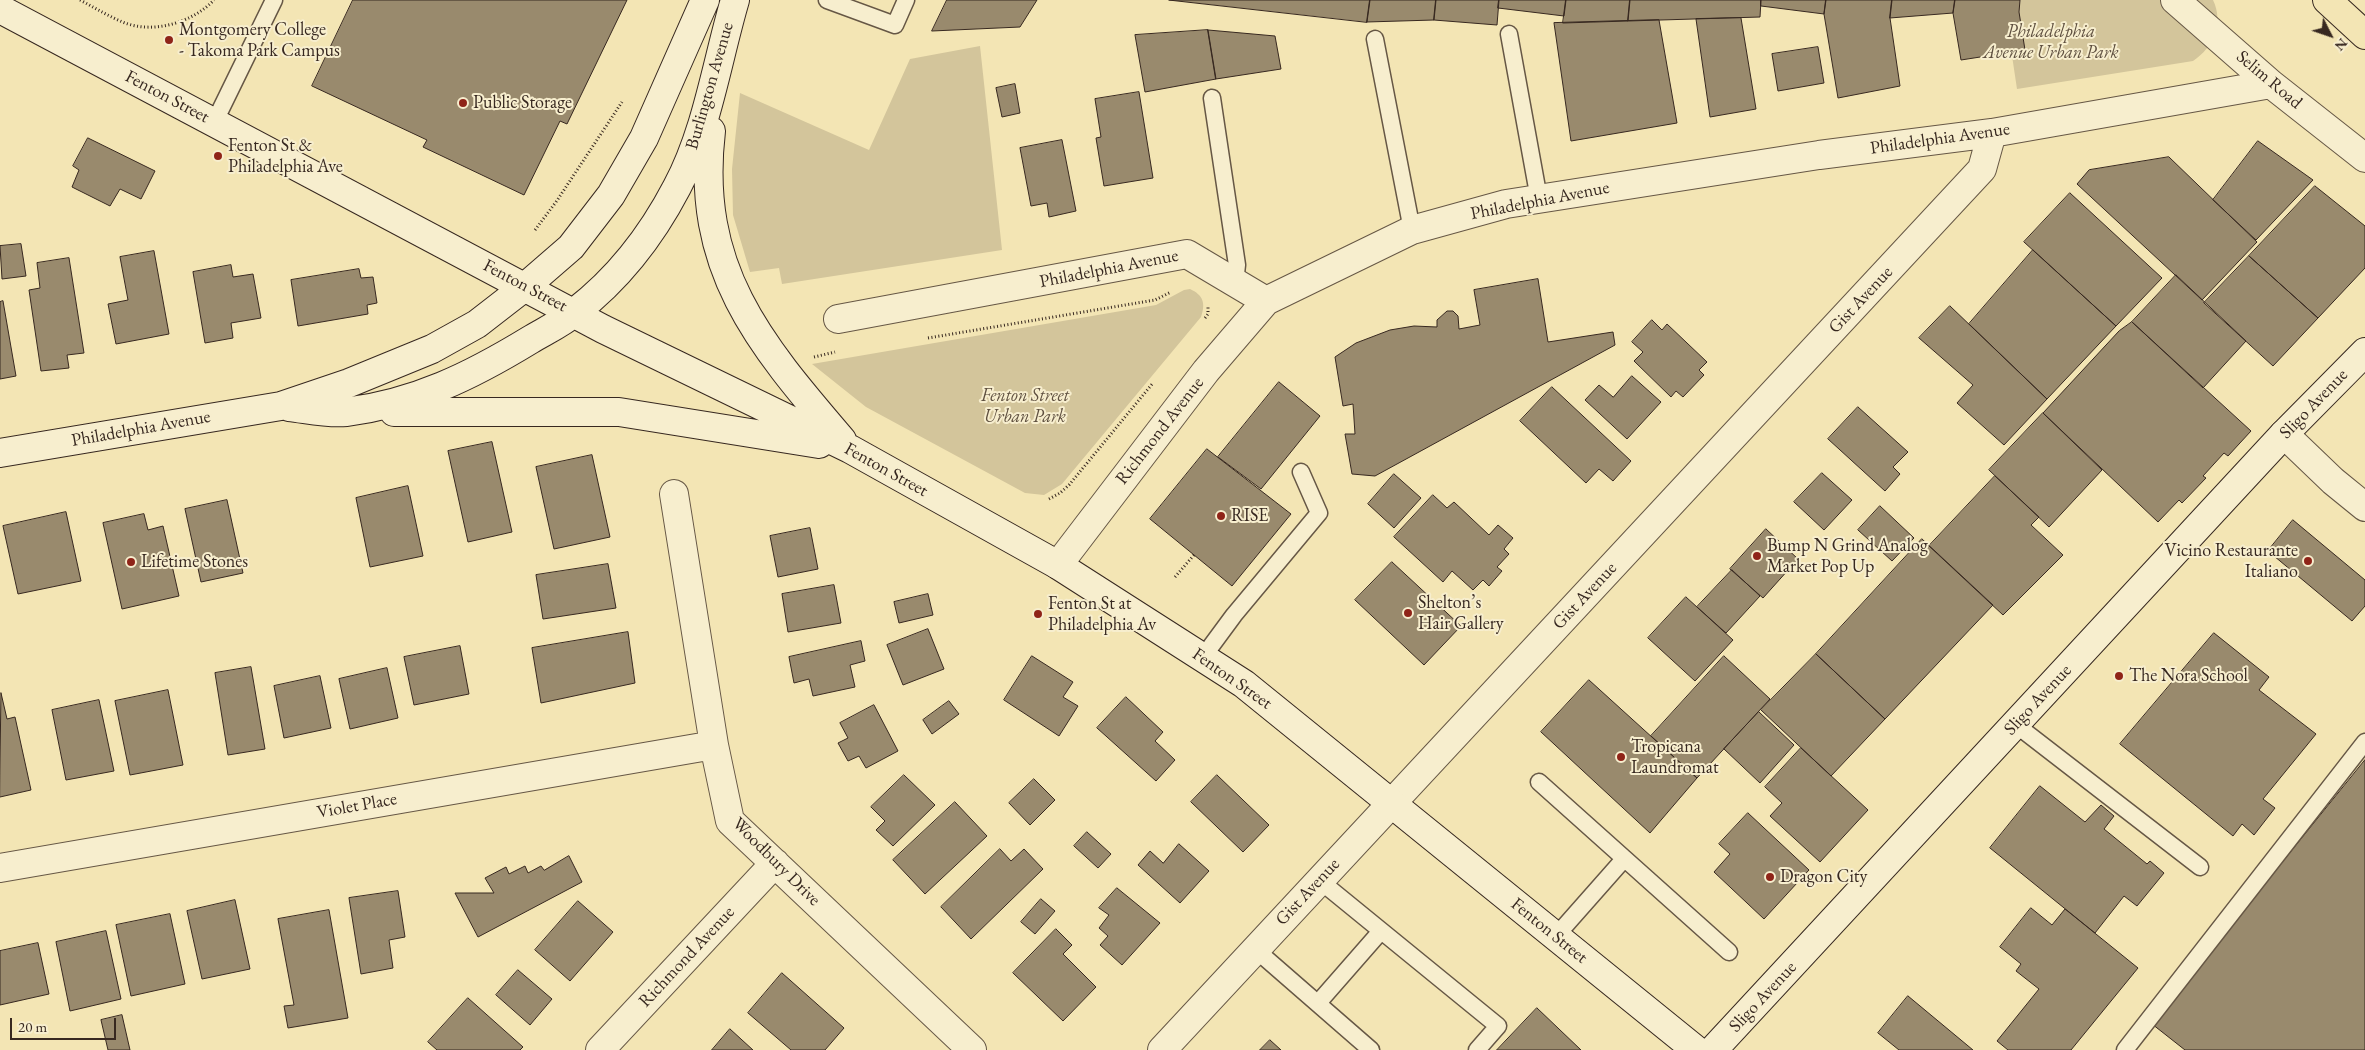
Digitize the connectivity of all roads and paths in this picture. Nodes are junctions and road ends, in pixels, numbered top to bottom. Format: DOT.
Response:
graph roads {
  1 [pos="80,0"];
  2 [pos="214,0"];
  3 [pos="274,0"];
  4 [pos="705,0"];
  5 [pos="735,0"];
  6 [pos="827,0"];
  7 [pos="906,0"];
  8 [pos="2175,0"];
  9 [pos="2327,0"];
  10 [pos="1,12"];
  11 [pos="1509,34"];
  12 [pos="2365,35"];
  13 [pos="1375,39"];
  14 [pos="719,54"];
  15 [pos="2271,84"];
  16 [pos="627,95"];
  17 [pos="1212,98"];
  18 [pos="214,121"];
  19 [pos="1992,133"];
  20 [pos="2365,158"];
  21 [pos="1539,199"];
  22 [pos="535,230"];
  23 [pos="1412,230"];
  24 [pos="1235,282"];
  25 [pos="526,286"];
  26 [pos="1176,287"];
  27 [pos="1266,301"];
  28 [pos="1208,303"];
  29 [pos="575,312"];
  30 [pos="838,319"];
  31 [pos="1201,324"];
  32 [pos="927,338"];
  33 [pos="842,351"];
  34 [pos="2365,352"];
  35 [pos="809,358"];
  36 [pos="1157,378"];
  37 [pos="281,406"];
  38 [pos="344,413"];
  39 [pos="2284,434"];
  40 [pos="850,449"];
  41 [pos="0,453"];
  42 [pos="1301,472"];
  43 [pos="674,494"];
  44 [pos="1049,499"];
  45 [pos="2365,507"];
  46 [pos="1194,555"];
  47 [pos="1058,565"];
  48 [pos="1175,577"];
  49 [pos="1203,657"];
  50 [pos="2016,724"];
  51 [pos="2365,742"];
  52 [pos="714,745"];
  53 [pos="1539,782"];
  54 [pos="1391,803"];
  55 [pos="1624,859"];
  56 [pos="775,864"];
  57 [pos="2200,867"];
  58 [pos="0,868"];
  59 [pos="1319,880"];
  60 [pos="1381,931"];
  61 [pos="1556,936"];
  62 [pos="1255,949"];
  63 [pos="1729,952"];
  64 [pos="1318,1004"];
  65 [pos="600,1050"];
  66 [pos="972,1050"];
  67 [pos="1162,1050"];
  68 [pos="1371,1050"];
  69 [pos="1477,1050"];
  70 [pos="1696,1050"];
  71 [pos="1713,1050"];
  72 [pos="2125,1050"];
  1 -- 2 [label="path"];
  3 -- 18 [label="lane"];
  4 -- 25 [label="street, Burlington Avenue"];
  5 -- 14 [label="street, Burlington Avenue"];
  6 -- 7 [label="lane"];
  8 -- 15 [label="street, Selim Road"];
  9 -- 12 [label="highway"];
  10 -- 18 [label="street, Fenton Street"];
  11 -- 21 [label="lane"];
  13 -- 23 [label="lane"];
  14 -- 29 [label="street, Burlington Avenue"];
  14 -- 40 [label="street"];
  15 -- 19 [label="street, Philadelphia Avenue"];
  15 -- 20 [label="street, Selim Road"];
  16 -- 22 [label="path"];
  17 -- 24 [label="lane"];
  18 -- 25 [label="street, Fenton Street"];
  19 -- 21 [label="street, Philadelphia Avenue"];
  19 -- 54 [label="street, Gist Avenue"];
  21 -- 23 [label="street, Philadelphia Avenue"];
  23 -- 27 [label="street, Philadelphia Avenue"];
  24 -- 27 [label="street, Philadelphia Avenue"];
  24 -- 30 [label="street, Philadelphia Avenue"];
  25 -- 29 [label="street, Fenton Street"];
  25 -- 37 [label="street, Philadelphia Avenue"];
  26 -- 32 [label="path"];
  27 -- 47 [label="street, Richmond Avenue"];
  28 -- 31 [label="path"];
  29 -- 38 [label="street, Philadelphia Avenue"];
  29 -- 40 [label="street, Fenton Street"];
  33 -- 35 [label="path"];
  34 -- 39 [label="street, Sligo Avenue"];
  36 -- 44 [label="path"];
  37 -- 38 [label="street, Philadelphia Avenue"];
  37 -- 41 [label="street, Philadelphia Avenue"];
  38 -- 40 [label="street"];
  39 -- 45 [label="street"];
  39 -- 50 [label="street, Sligo Avenue"];
  40 -- 47 [label="street, Fenton Street"];
  42 -- 49 [label="lane"];
  43 -- 52 [label="street, Woodbury Drive"];
  46 -- 48 [label="path"];
  47 -- 49 [label="street, Fenton Street"];
  49 -- 54 [label="street, Fenton Street"];
  50 -- 57 [label="lane"];
  50 -- 71 [label="street, Sligo Avenue"];
  51 -- 72 [label="lane"];
  52 -- 56 [label="street, Woodbury Drive"];
  52 -- 58 [label="street, Violet Place"];
  53 -- 55 [label="lane"];
  54 -- 59 [label="street, Gist Avenue"];
  54 -- 61 [label="street, Fenton Street"];
  55 -- 61 [label="lane"];
  55 -- 63 [label="lane"];
  56 -- 65 [label="street, Richmond Avenue"];
  56 -- 66 [label="street, Woodbury Drive"];
  59 -- 60 [label="lane"];
  59 -- 62 [label="street, Gist Avenue"];
  60 -- 64 [label="lane"];
  60 -- 69 [label="lane"];
  61 -- 70 [label="street, Fenton Street"];
  62 -- 64 [label="lane"];
  62 -- 67 [label="street, Gist Avenue"];
  64 -- 68 [label="lane"];
}
